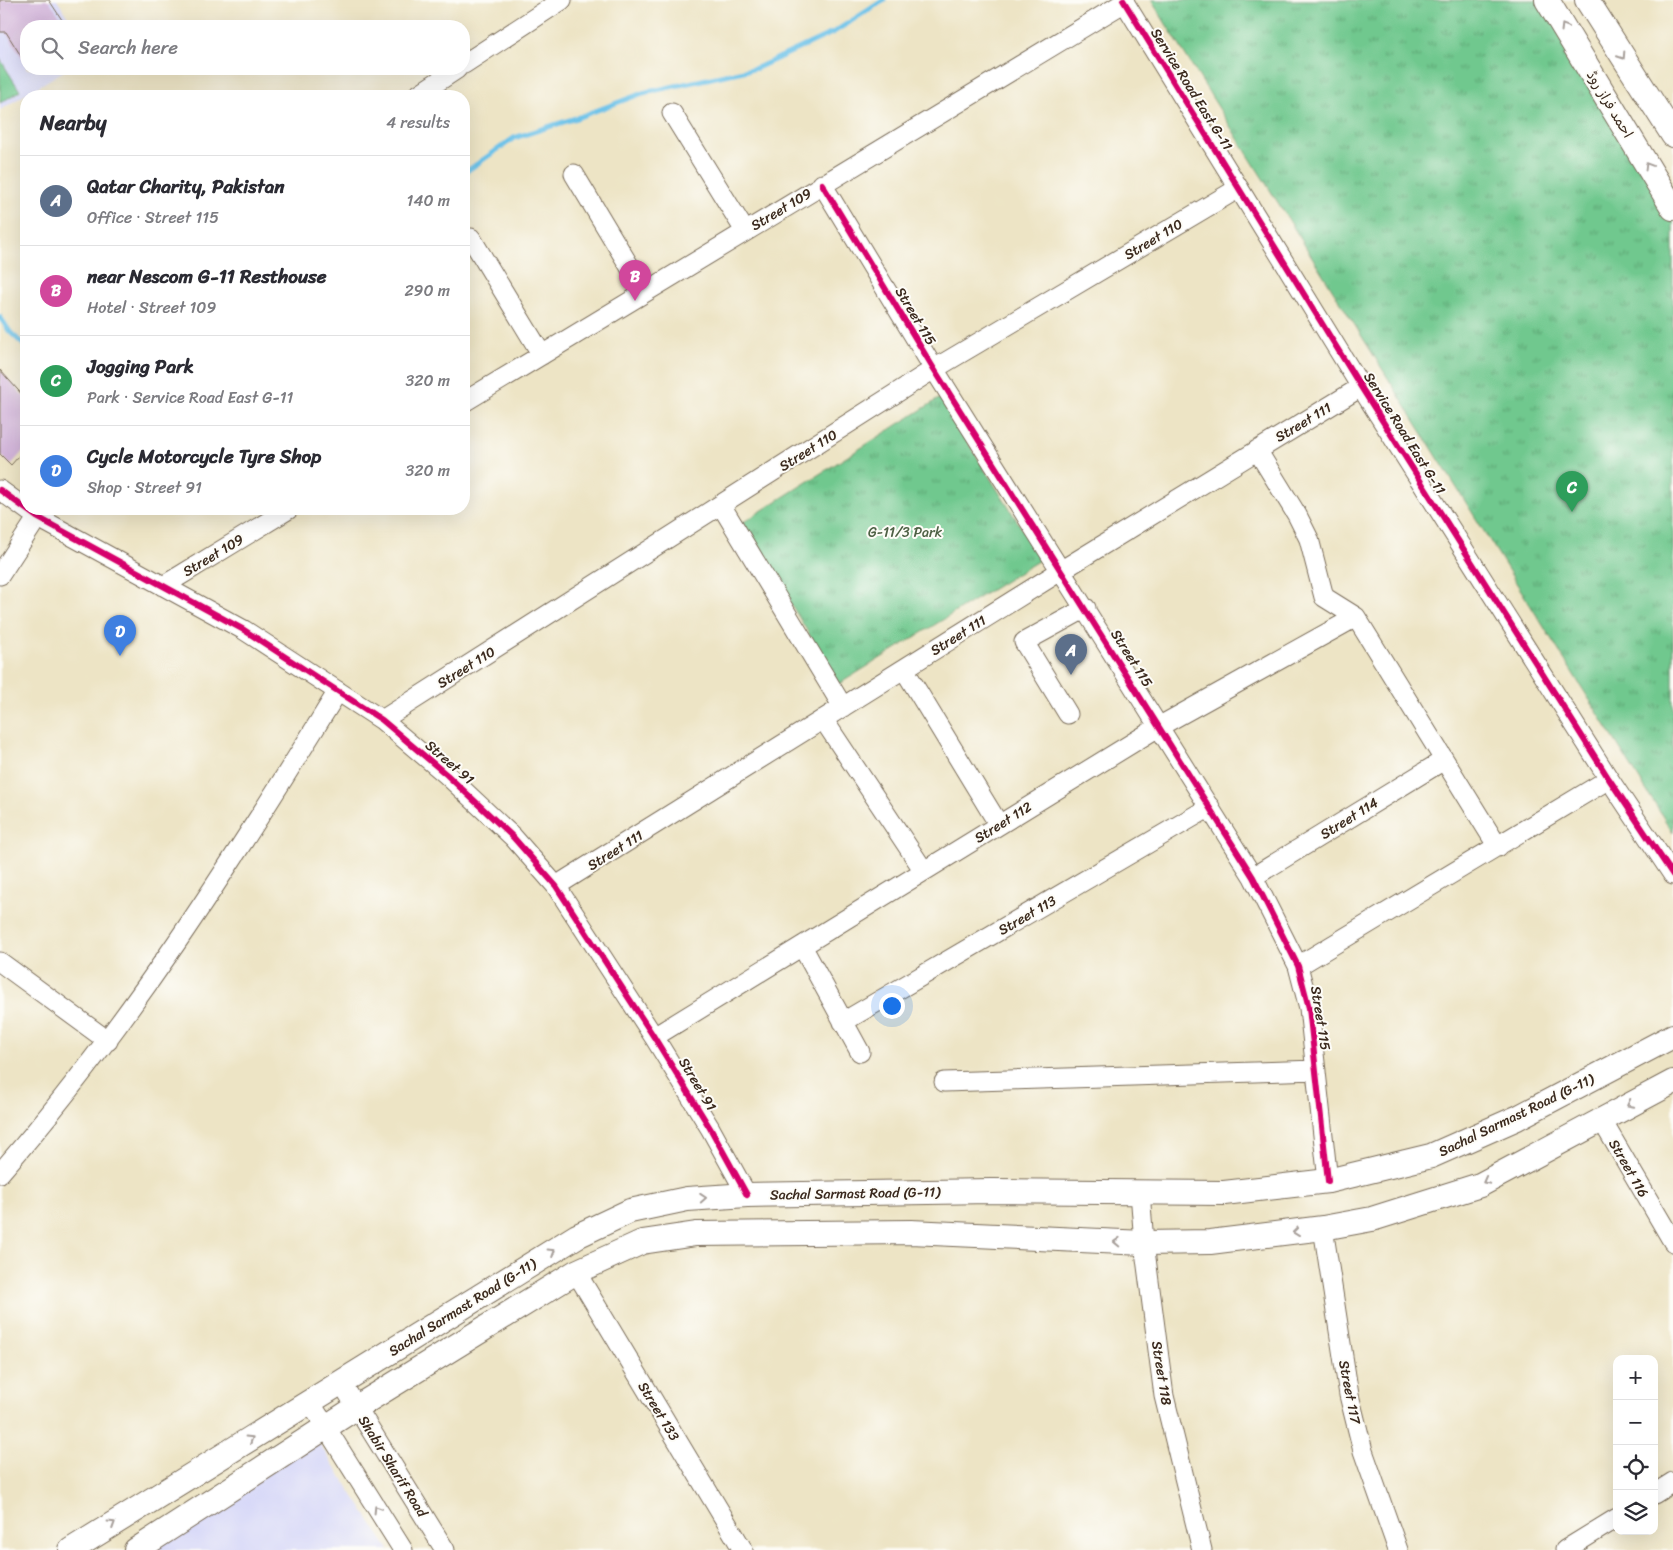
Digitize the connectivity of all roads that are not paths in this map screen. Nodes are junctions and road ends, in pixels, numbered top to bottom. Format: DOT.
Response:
graph roads {
  1 [pos="1547,0"];
  2 [pos="1587,0"];
  3 [pos="1124,1"];
  4 [pos="549,3"];
  5 [pos="470,60"];
  6 [pos="448,75"];
  7 [pos="425,90"];
  8 [pos="672,113"];
  9 [pos="1673,135"];
  10 [pos="574,174"];
  11 [pos="822,184"];
  12 [pos="1239,188"];
  13 [pos="1673,208"];
  14 [pos="745,231"];
  15 [pos="471,238"];
  16 [pos="645,292"];
  17 [pos="542,354"];
  18 [pos="934,369"];
  19 [pos="1361,387"];
  20 [pos="470,398"];
  21 [pos="1257,450"];
  22 [pos="0,490"];
  23 [pos="20,502"];
  24 [pos="721,505"];
  25 [pos="39,515"];
  26 [pos="43,515"];
  27 [pos="279,515"];
  28 [pos="1062,570"];
  29 [pos="0,575"];
  30 [pos="163,586"];
  31 [pos="1086,608"];
  32 [pos="1356,617"];
  33 [pos="904,669"];
  34 [pos="338,691"];
  35 [pos="843,707"];
  36 [pos="1068,714"];
  37 [pos="823,719"];
  38 [pos="382,720"];
  39 [pos="1160,726"];
  40 [pos="1444,760"];
  41 [pos="1609,779"];
  42 [pos="1210,807"];
  43 [pos="999,825"];
  44 [pos="1498,847"];
  45 [pos="924,871"];
  46 [pos="1673,875"];
  47 [pos="1254,877"];
  48 [pos="556,886"];
  49 [pos="802,946"];
  50 [pos="0,962"];
  51 [pos="1298,966"];
  52 [pos="843,1022"];
  53 [pos="1673,1036"];
  54 [pos="654,1037"];
  55 [pos="108,1041"];
  56 [pos="860,1052"];
  57 [pos="1316,1070"];
  58 [pos="944,1082"];
  59 [pos="1673,1082"];
  60 [pos="1601,1119"];
  61 [pos="0,1173"];
  62 [pos="1328,1181"];
  63 [pos="1140,1192"];
  64 [pos="747,1195"];
  65 [pos="1323,1228"];
  66 [pos="1673,1242"];
  67 [pos="1144,1243"];
  68 [pos="576,1272"];
  69 [pos="341,1382"];
  70 [pos="310,1402"];
  71 [pos="357,1407"];
  72 [pos="326,1428"];
  73 [pos="1673,1482"];
  74 [pos="1658,1491"];
  75 [pos="1613,1520"];
  76 [pos="70,1550"];
  77 [pos="136,1550"];
  78 [pos="403,1550"];
  79 [pos="445,1550"];
  80 [pos="743,1550"];
  81 [pos="1202,1550"];
  82 [pos="1398,1550"];
  83 [pos="1565,1550"];
  13 -- 1 [label="main road, احمد فراز روڈ, one-way"];
  2 -- 9 [label="main road, one-way"];
  3 -- 11 [label="street, Street 109"];
  3 -- 12 [label="street, Service Road East G-11"];
  4 -- 5 [label="street"];
  6 -- 7 [label="street"];
  8 -- 14 [label="street"];
  10 -- 16 [label="street"];
  11 -- 14 [label="street, Street 109"];
  11 -- 18 [label="street, Street 115"];
  12 -- 18 [label="street, Street 110"];
  12 -- 19 [label="street, Service Road East G-11"];
  14 -- 16 [label="street, Street 109"];
  15 -- 17 [label="street"];
  16 -- 17 [label="street, Street 109"];
  17 -- 20 [label="street, Street 109"];
  18 -- 24 [label="street, Street 110"];
  18 -- 28 [label="street, Street 115"];
  19 -- 21 [label="street, Street 111"];
  19 -- 41 [label="street, Service Road East G-11"];
  21 -- 28 [label="street, Street 111"];
  21 -- 32 [label="street"];
  22 -- 23 [label="street, Street 91"];
  24 -- 35 [label="street"];
  24 -- 38 [label="street, Street 110"];
  25 -- 29 [label="street"];
  26 -- 30 [label="street, Street 91"];
  27 -- 30 [label="street, Street 109"];
  28 -- 31 [label="street, Street 115"];
  28 -- 33 [label="street, Street 111"];
  30 -- 34 [label="street, Street 91"];
  31 -- 36 [label="street"];
  31 -- 39 [label="street, Street 115"];
  32 -- 39 [label="street, Street 112"];
  32 -- 40 [label="street"];
  33 -- 35 [label="street, Street 111"];
  33 -- 43 [label="street"];
  34 -- 38 [label="street, Street 91"];
  34 -- 55 [label="street"];
  35 -- 37 [label="street, Street 111"];
  37 -- 45 [label="street"];
  37 -- 48 [label="street, Street 111"];
  38 -- 48 [label="street, Street 91"];
  39 -- 42 [label="street, Street 115"];
  39 -- 43 [label="street, Street 112"];
  40 -- 44 [label="street"];
  40 -- 47 [label="street, Street 114"];
  41 -- 44 [label="street"];
  41 -- 46 [label="street, Service Road East G-11"];
  42 -- 47 [label="street, Street 115"];
  42 -- 52 [label="street, Street 113"];
  43 -- 45 [label="street, Street 112"];
  44 -- 51 [label="street"];
  45 -- 49 [label="street, Street 112"];
  47 -- 51 [label="street, Street 115"];
  48 -- 54 [label="street, Street 91"];
  49 -- 52 [label="street"];
  49 -- 54 [label="street, Street 112"];
  50 -- 55 [label="street"];
  51 -- 57 [label="street, Street 115"];
  52 -- 56 [label="street"];
  53 -- 62 [label="main road, Sachal Sarmast Road (G-11)"];
  54 -- 64 [label="street, Street 91"];
  55 -- 61 [label="street"];
  57 -- 58 [label="street"];
  57 -- 62 [label="street, Street 115"];
  59 -- 60 [label="main road, one-way"];
  60 -- 65 [label="main road, one-way"];
  60 -- 66 [label="street, Street 116"];
  62 -- 63 [label="main road, Sachal Sarmast Road (G-11)"];
  63 -- 64 [label="main road, Sachal Sarmast Road (G-11)"];
  63 -- 67 [label="street, Street 118"];
  69 -- 64 [label="main road, Sachal Sarmast Road (G-11), one-way"];
  65 -- 67 [label="main road, one-way"];
  65 -- 82 [label="street, Street 117"];
  67 -- 68 [label="main road, one-way"];
  67 -- 81 [label="street, Street 118"];
  68 -- 71 [label="main road"];
  68 -- 80 [label="street, Street 133"];
  69 -- 70 [label="main road, Sachal Sarmast Road (G-11)"];
  69 -- 71 [label="street, Shabir Sharif Road"];
  70 -- 72 [label="street"];
  76 -- 70 [label="main road, Sachal Sarmast Road (G-11), one-way"];
  71 -- 72 [label="main road"];
  71 -- 79 [label="street, Shabir Sharif Road"];
  72 -- 77 [label="main road"];
  78 -- 72 [label="street, one-way"];
  73 -- 74 [label="street"];
  75 -- 83 [label="street"];
}
